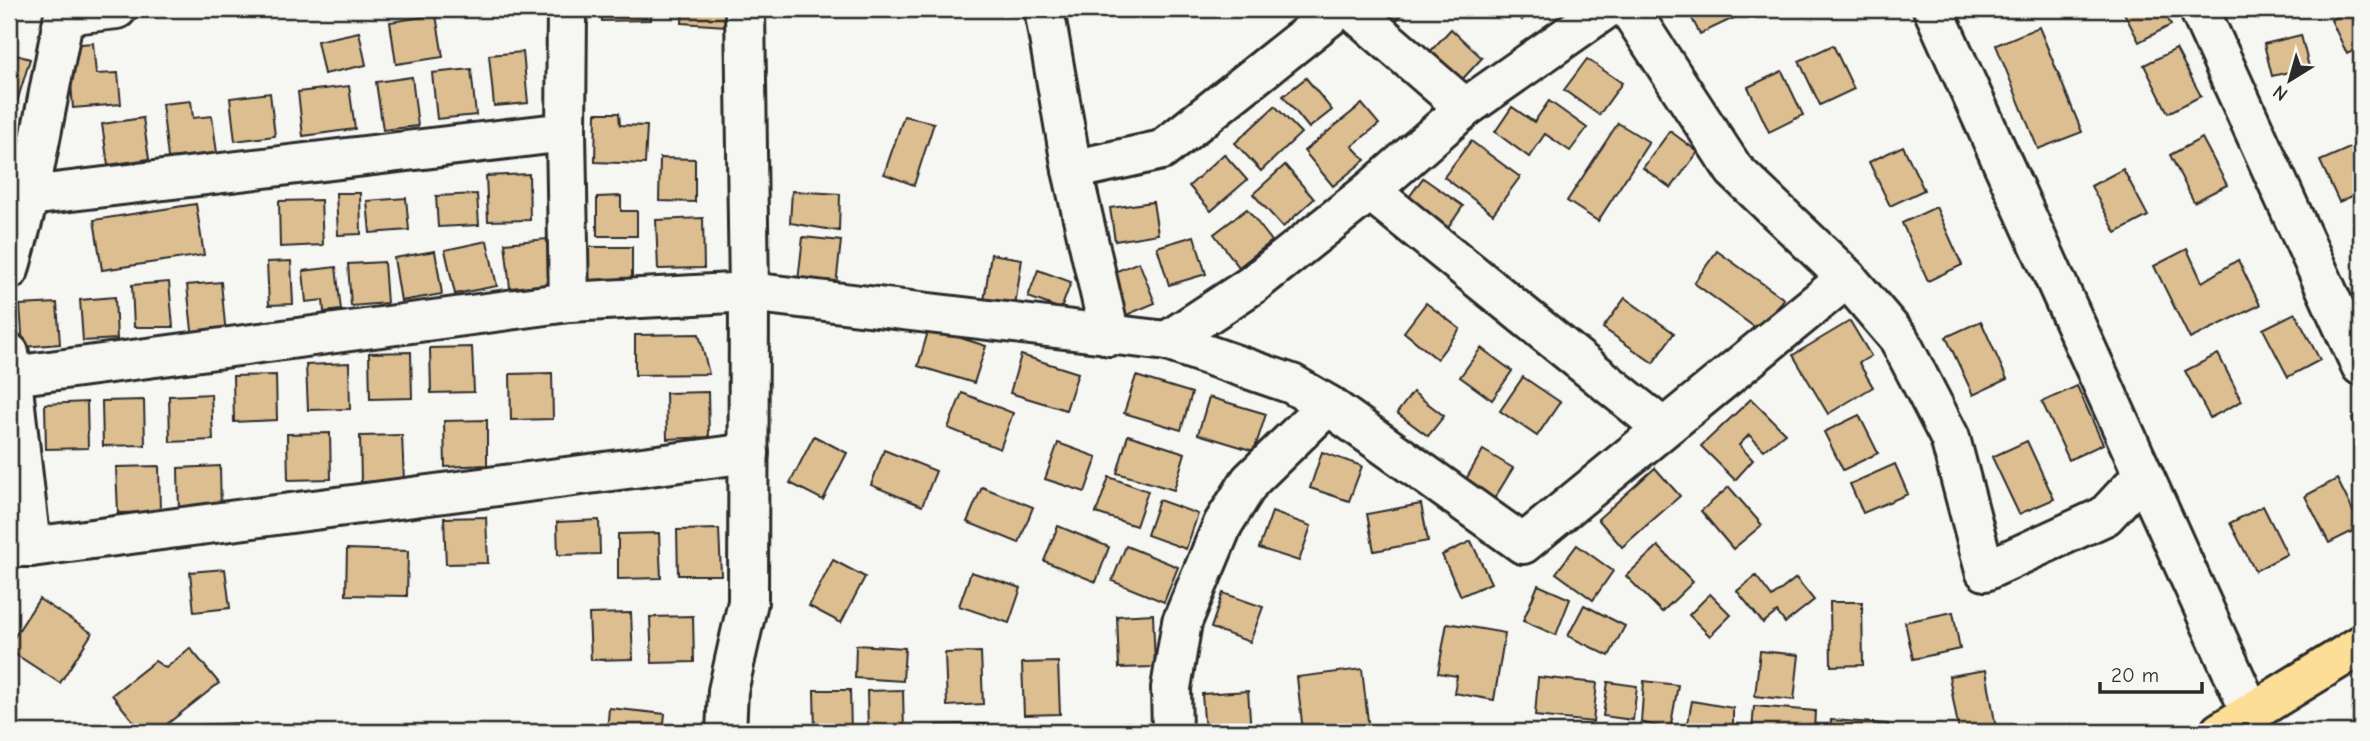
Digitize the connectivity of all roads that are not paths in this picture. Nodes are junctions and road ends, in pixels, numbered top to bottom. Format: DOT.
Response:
graph roads {
  1 [pos="117,9"];
  2 [pos="567,9"];
  3 [pos="745,9"];
  4 [pos="1044,9"];
  5 [pos="1339,9"];
  6 [pos="1351,9"];
  7 [pos="1606,9"];
  8 [pos="1629,9"];
  9 [pos="1933,9"];
  10 [pos="2199,9"];
  11 [pos="1465,108"];
  12 [pos="566,132"];
  13 [pos="1072,170"];
  14 [pos="1370,191"];
  15 [pos="29,196"];
  16 [pos="9,270"];
  17 [pos="1847,278"];
  18 [pos="749,292"];
  19 [pos="569,302"];
  20 [pos="1110,336"];
  21 [pos="1167,341"];
  22 [pos="10,365"];
  23 [pos="2361,366"];
  24 [pos="1328,405"];
  25 [pos="1663,428"];
  26 [pos="749,453"];
  27 [pos="2143,475"];
  28 [pos="20,547"];
  29 [pos="2361,645"];
  30 [pos="2235,723"];
  31 [pos="726,732"];
  32 [pos="1172,732"];
  1 -- 15 [label="street"];
  2 -- 12 [label="street"];
  3 -- 18 [label="street"];
  4 -- 13 [label="street"];
  5 -- 13 [label="street"];
  6 -- 11 [label="street"];
  7 -- 11 [label="street"];
  8 -- 17 [label="street"];
  9 -- 27 [label="street"];
  10 -- 23 [label="street"];
  11 -- 14 [label="street"];
  12 -- 15 [label="street"];
  12 -- 19 [label="street"];
  13 -- 20 [label="street"];
  14 -- 21 [label="street"];
  14 -- 25 [label="street"];
  15 -- 16 [label="street"];
  17 -- 25 [label="street"];
  17 -- 27 [label="street"];
  18 -- 19 [label="street"];
  18 -- 20 [label="street"];
  18 -- 26 [label="street"];
  19 -- 22 [label="street"];
  20 -- 21 [label="street"];
  21 -- 24 [label="street"];
  22 -- 28 [label="street"];
  24 -- 25 [label="street"];
  24 -- 32 [label="street"];
  26 -- 28 [label="street"];
  26 -- 31 [label="street"];
  27 -- 30 [label="street"];
  29 -- 30 [label="main road"];
}
